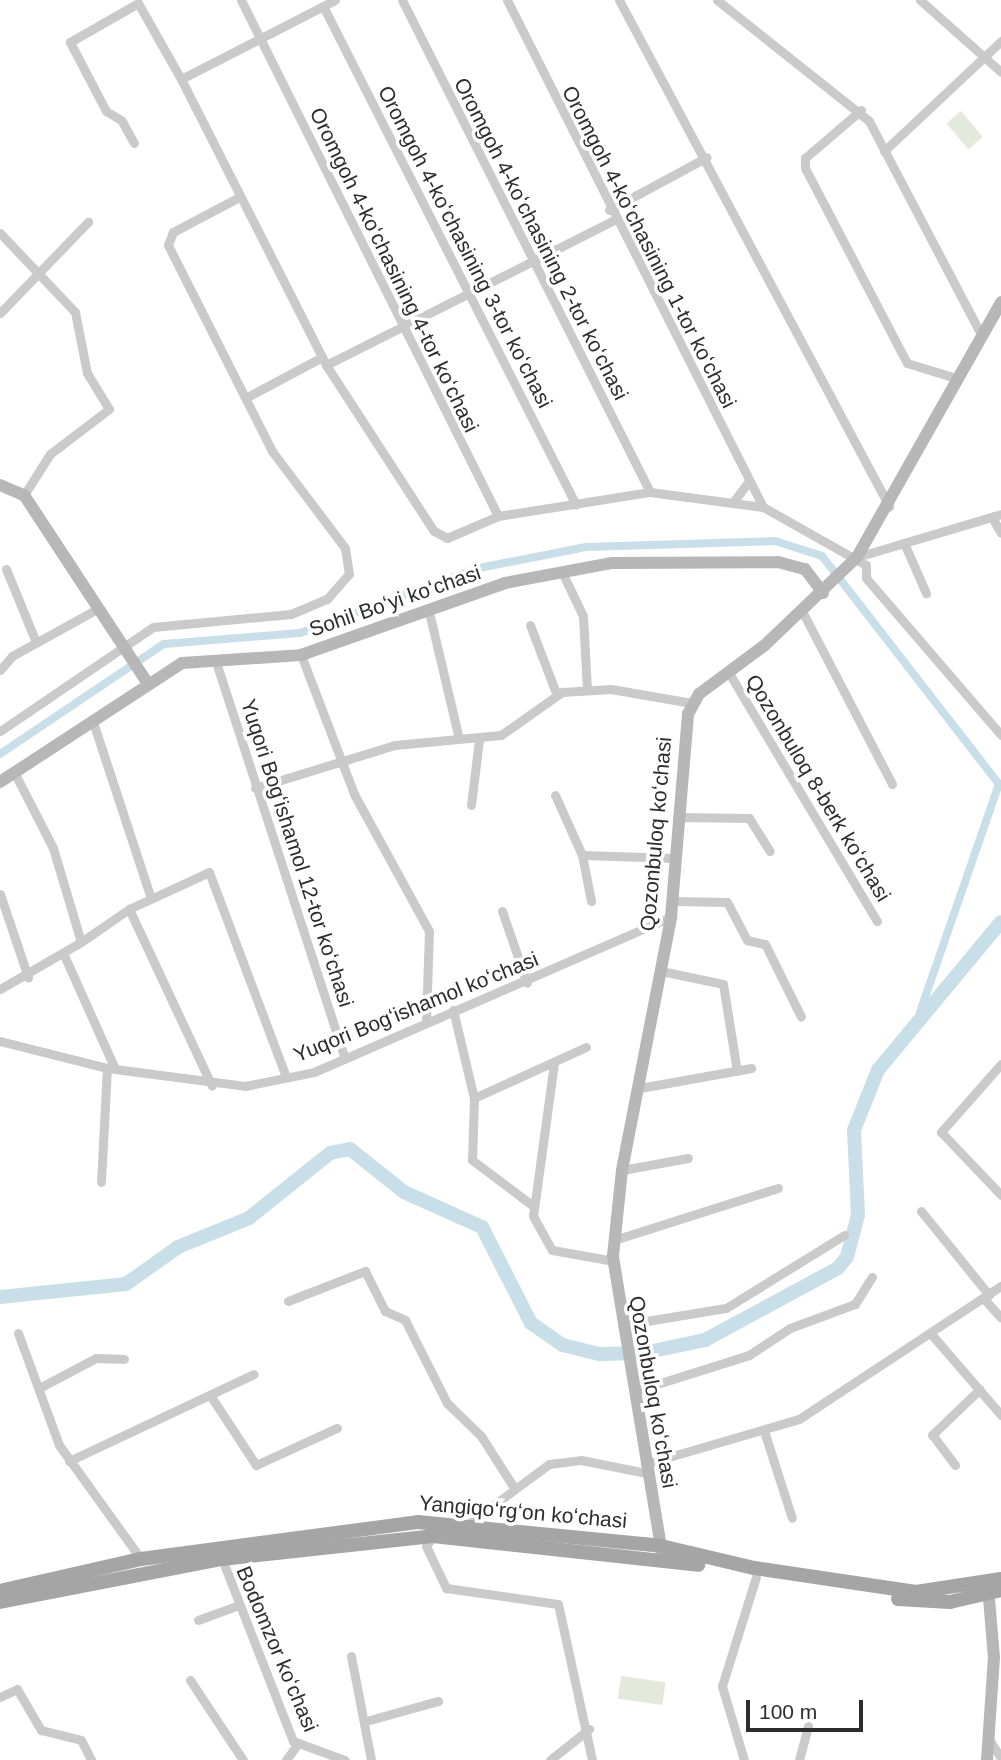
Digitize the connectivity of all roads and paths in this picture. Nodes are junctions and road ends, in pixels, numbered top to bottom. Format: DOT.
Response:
graph roads {
  1 [pos="241,0"];
  2 [pos="335,0"];
  3 [pos="402,0"];
  4 [pos="507,0"];
  5 [pos="619,0"];
  6 [pos="717,0"];
  7 [pos="920,0"];
  8 [pos="323,6"];
  9 [pos="260,39"];
  10 [pos="1001,41"];
  11 [pos="983,59"];
  12 [pos="1001,72"];
  13 [pos="181,79"];
  14 [pos="860,110"];
  15 [pos="134,143"];
  16 [pos="884,151"];
  17 [pos="707,157"];
  18 [pos="239,197"];
  19 [pos="609,210"];
  20 [pos="614,220"];
  21 [pos="88,222"];
  22 [pos="0,233"];
  23 [pos="532,263"];
  24 [pos="37,272"];
  25 [pos="469,295"];
  26 [pos="1001,302"];
  27 [pos="1,315"];
  28 [pos="402,327"];
  29 [pos="982,336"];
  30 [pos="324,361"];
  31 [pos="959,379"];
  32 [pos="249,396"];
  33 [pos="749,481"];
  34 [pos="0,485"];
  35 [pos="650,492"];
  36 [pos="24,495"];
  37 [pos="734,501"];
  38 [pos="576,505"];
  39 [pos="889,506"];
  40 [pos="763,507"];
  41 [pos="996,515"];
  42 [pos="498,516"];
  43 [pos="1001,533"];
  44 [pos="904,543"];
  45 [pos="854,561"];
  46 [pos="6,569"];
  47 [pos="562,572"];
  48 [pos="828,589"];
  49 [pos="926,593"];
  50 [pos="99,608"];
  51 [pos="429,611"];
  52 [pos="802,611"];
  53 [pos="530,625"];
  54 [pos="36,642"];
  55 [pos="126,646"];
  56 [pos="301,655"];
  57 [pos="215,659"];
  58 [pos="0,670"];
  59 [pos="729,673"];
  60 [pos="145,678"];
  61 [pos="587,690"];
  62 [pos="556,693"];
  63 [pos="692,704"];
  64 [pos="92,719"];
  65 [pos="0,732"];
  66 [pos="1001,735"];
  67 [pos="459,739"];
  68 [pos="479,740"];
  69 [pos="339,759"];
  70 [pos="14,772"];
  71 [pos="0,782"];
  72 [pos="892,784"];
  73 [pos="255,788"];
  74 [pos="555,795"];
  75 [pos="471,805"];
  76 [pos="677,817"];
  77 [pos="770,851"];
  78 [pos="582,855"];
  79 [pos="675,858"];
  80 [pos="0,894"];
  81 [pos="151,898"];
  82 [pos="591,901"];
  83 [pos="673,901"];
  84 [pos="129,909"];
  85 [pos="502,911"];
  86 [pos="671,917"];
  87 [pos="877,920"];
  88 [pos="81,942"];
  89 [pos="64,955"];
  90 [pos="661,971"];
  91 [pos="28,977"];
  92 [pos="527,983"];
  93 [pos="0,989"];
  94 [pos="453,1010"];
  95 [pos="801,1017"];
  96 [pos="426,1021"];
  97 [pos="0,1041"];
  98 [pos="586,1047"];
  99 [pos="345,1058"];
  100 [pos="554,1063"];
  101 [pos="1001,1064"];
  102 [pos="751,1068"];
  103 [pos="111,1069"];
  104 [pos="737,1071"];
  105 [pos="286,1077"];
  106 [pos="212,1086"];
  107 [pos="640,1088"];
  108 [pos="474,1098"];
  109 [pos="688,1157"];
  110 [pos="622,1170"];
  111 [pos="101,1182"];
  112 [pos="778,1188"];
  113 [pos="1001,1195"];
  114 [pos="532,1205"];
  115 [pos="921,1211"];
  116 [pos="844,1236"];
  117 [pos="614,1240"];
  118 [pos="614,1261"];
  119 [pos="872,1277"];
  120 [pos="1001,1286"];
  121 [pos="987,1297"];
  122 [pos="288,1301"];
  123 [pos="1001,1318"];
  124 [pos="622,1325"];
  125 [pos="18,1333"];
  126 [pos="932,1335"];
  127 [pos="124,1359"];
  128 [pos="254,1374"];
  129 [pos="41,1387"];
  130 [pos="980,1389"];
  131 [pos="635,1391"];
  132 [pos="210,1395"];
  133 [pos="1001,1415"];
  134 [pos="337,1428"];
  135 [pos="764,1432"];
  136 [pos="69,1461"];
  137 [pos="955,1465"];
  138 [pos="645,1469"];
  139 [pos="513,1486"];
  140 [pos="792,1518"];
  141 [pos="468,1524"];
  142 [pos="433,1536"];
  143 [pos="662,1552"];
  144 [pos="141,1559"];
  145 [pos="222,1559"];
  146 [pos="756,1577"];
  147 [pos="995,1587"];
  148 [pos="1,1592"];
  149 [pos="239,1605"];
  150 [pos="198,1620"];
  151 [pos="351,1656"];
  152 [pos="190,1680"];
  153 [pos="0,1697"];
  154 [pos="438,1701"];
  155 [pos="366,1721"];
  156 [pos="808,1726"];
  157 [pos="589,1729"];
  158 [pos="988,1737"];
  159 [pos="297,1745"];
  160 [pos="1001,1758"];
  161 [pos="91,1760"];
  162 [pos="243,1760"];
  163 [pos="286,1760"];
  164 [pos="345,1760"];
  165 [pos="371,1760"];
  166 [pos="550,1760"];
  167 [pos="592,1760"];
  168 [pos="744,1760"];
  169 [pos="799,1760"];
  170 [pos="986,1760"];
  1 -- 9 [label="street, Oromgoh 4-koʻchasining 4-tor koʻchasi"];
  2 -- 8 [label="street"];
  3 -- 23 [label="street, Oromgoh 4-koʻchasining 2-tor koʻchasi"];
  4 -- 19 [label="street, Oromgoh 4-koʻchasining 1-tor koʻchasi"];
  5 -- 17 [label="street"];
  6 -- 14 [label="street"];
  7 -- 11 [label="street"];
  8 -- 9 [label="street"];
  8 -- 25 [label="street, Oromgoh 4-koʻchasining 3-tor koʻchasi"];
  9 -- 13 [label="street"];
  9 -- 28 [label="street, Oromgoh 4-koʻchasining 4-tor koʻchasi"];
  10 -- 11 [label="street"];
  11 -- 12 [label="street"];
  11 -- 16 [label="street"];
  13 -- 15 [label="street"];
  13 -- 18 [label="street"];
  14 -- 16 [label="street"];
  14 -- 31 [label="street"];
  16 -- 29 [label="street"];
  17 -- 19 [label="street"];
  17 -- 39 [label="street"];
  18 -- 30 [label="street"];
  18 -- 32 [label="street"];
  19 -- 20 [label="street, Oromgoh 4-koʻchasining 1-tor koʻchasi"];
  20 -- 23 [label="street"];
  20 -- 33 [label="street, Oromgoh 4-koʻchasining 1-tor koʻchasi"];
  21 -- 24 [label="street"];
  22 -- 24 [label="street"];
  23 -- 25 [label="street"];
  23 -- 35 [label="street, Oromgoh 4-koʻchasining 2-tor koʻchasi"];
  24 -- 27 [label="street"];
  24 -- 36 [label="street"];
  25 -- 28 [label="street"];
  25 -- 38 [label="street, Oromgoh 4-koʻchasining 3-tor koʻchasi"];
  26 -- 29 [label="main road"];
  28 -- 30 [label="street"];
  28 -- 42 [label="street, Oromgoh 4-koʻchasining 4-tor koʻchasi"];
  29 -- 31 [label="main road"];
  30 -- 32 [label="street"];
  30 -- 42 [label="street"];
  31 -- 39 [label="main road"];
  32 -- 55 [label="street"];
  33 -- 37 [label="street"];
  33 -- 40 [label="street, Oromgoh 4-koʻchasining 1-tor koʻchasi"];
  34 -- 36 [label="main road"];
  35 -- 37 [label="street"];
  35 -- 38 [label="street"];
  36 -- 50 [label="main road"];
  37 -- 40 [label="street"];
  38 -- 42 [label="street"];
  39 -- 45 [label="main road"];
  40 -- 45 [label="street"];
  41 -- 43 [label="street"];
  41 -- 44 [label="street"];
  44 -- 45 [label="street"];
  44 -- 49 [label="street"];
  45 -- 48 [label="main road"];
  45 -- 66 [label="street"];
  46 -- 54 [label="street"];
  47 -- 48 [label="main road, Sohil Boʻyi koʻchasi"];
  47 -- 51 [label="main road, Sohil Boʻyi koʻchasi"];
  47 -- 61 [label="street"];
  48 -- 52 [label="main road"];
  50 -- 54 [label="street"];
  50 -- 55 [label="main road"];
  51 -- 56 [label="main road, Sohil Boʻyi koʻchasi"];
  51 -- 67 [label="street"];
  52 -- 59 [label="main road"];
  52 -- 72 [label="street"];
  53 -- 62 [label="street"];
  54 -- 58 [label="street"];
  55 -- 60 [label="main road"];
  55 -- 65 [label="street"];
  56 -- 57 [label="main road, Sohil Boʻyi koʻchasi"];
  56 -- 69 [label="street"];
  57 -- 60 [label="main road, Sohil Boʻyi koʻchasi"];
  57 -- 73 [label="street, Yuqori Bogʻishamol 12-tor koʻchasi"];
  59 -- 63 [label="main road"];
  59 -- 87 [label="street, Qozonbuloq 8-berk koʻchasi"];
  60 -- 64 [label="main road, Sohil Boʻyi koʻchasi"];
  61 -- 62 [label="street"];
  61 -- 63 [label="street"];
  62 -- 68 [label="street"];
  63 -- 76 [label="main road, Qozonbuloq koʻchasi"];
  64 -- 70 [label="main road, Sohil Boʻyi koʻchasi"];
  64 -- 81 [label="street"];
  67 -- 68 [label="street"];
  67 -- 69 [label="street"];
  68 -- 75 [label="street"];
  69 -- 73 [label="street"];
  69 -- 96 [label="street"];
  70 -- 71 [label="main road, Sohil Boʻyi koʻchasi"];
  70 -- 88 [label="street"];
  73 -- 99 [label="street, Yuqori Bogʻishamol 12-tor koʻchasi"];
  74 -- 78 [label="street"];
  76 -- 77 [label="street"];
  76 -- 79 [label="main road, Qozonbuloq koʻchasi"];
  78 -- 79 [label="street"];
  78 -- 82 [label="street"];
  79 -- 83 [label="main road, Qozonbuloq koʻchasi"];
  80 -- 91 [label="street"];
  81 -- 84 [label="street"];
  81 -- 105 [label="street"];
  83 -- 86 [label="main road, Qozonbuloq koʻchasi"];
  83 -- 95 [label="street"];
  84 -- 88 [label="street"];
  84 -- 106 [label="street"];
  85 -- 92 [label="street"];
  86 -- 90 [label="main road, Qozonbuloq koʻchasi"];
  86 -- 92 [label="street, Yuqori Bogʻishamol koʻchasi"];
  88 -- 89 [label="street"];
  89 -- 91 [label="street"];
  89 -- 103 [label="street"];
  90 -- 104 [label="street"];
  90 -- 107 [label="main road, Qozonbuloq koʻchasi"];
  91 -- 93 [label="street"];
  92 -- 94 [label="street, Yuqori Bogʻishamol koʻchasi"];
  94 -- 96 [label="street, Yuqori Bogʻishamol koʻchasi"];
  94 -- 108 [label="street"];
  96 -- 99 [label="street, Yuqori Bogʻishamol koʻchasi"];
  97 -- 103 [label="street, Yuqori Bogʻishamol koʻchasi"];
  98 -- 100 [label="street"];
  99 -- 105 [label="street, Yuqori Bogʻishamol koʻchasi"];
  100 -- 108 [label="street"];
  100 -- 114 [label="street"];
  101 -- 113 [label="street"];
  102 -- 104 [label="street"];
  103 -- 106 [label="street, Yuqori Bogʻishamol koʻchasi"];
  103 -- 111 [label="street"];
  104 -- 107 [label="street"];
  105 -- 106 [label="street, Yuqori Bogʻishamol koʻchasi"];
  107 -- 110 [label="main road, Qozonbuloq koʻchasi"];
  108 -- 114 [label="street"];
  109 -- 110 [label="street"];
  110 -- 117 [label="main road, Qozonbuloq koʻchasi"];
  112 -- 117 [label="street"];
  114 -- 118 [label="street"];
  115 -- 121 [label="street"];
  116 -- 124 [label="street"];
  117 -- 118 [label="main road, Qozonbuloq koʻchasi"];
  118 -- 124 [label="main road, Qozonbuloq koʻchasi"];
  119 -- 131 [label="street"];
  120 -- 121 [label="street"];
  121 -- 123 [label="street"];
  121 -- 126 [label="street"];
  122 -- 139 [label="street"];
  124 -- 131 [label="main road, Qozonbuloq koʻchasi"];
  125 -- 129 [label="street"];
  126 -- 130 [label="street"];
  126 -- 135 [label="street"];
  127 -- 129 [label="street"];
  128 -- 132 [label="street"];
  129 -- 136 [label="street"];
  130 -- 133 [label="street"];
  130 -- 137 [label="street"];
  131 -- 138 [label="main road, Qozonbuloq koʻchasi"];
  132 -- 134 [label="street"];
  132 -- 136 [label="street"];
  135 -- 138 [label="street"];
  135 -- 140 [label="street"];
  136 -- 144 [label="street"];
  138 -- 139 [label="street"];
  138 -- 143 [label="main road, Qozonbuloq koʻchasi"];
  139 -- 141 [label="street"];
  141 -- 143 [label="main road, Yangiqoʻrgʻon koʻchasi"];
  141 -- 144 [label="main road, Yangiqoʻrgʻon koʻchasi"];
  142 -- 143 [label="main road, Yangiqoʻrgʻon koʻchasi"];
  142 -- 145 [label="main road, Yangiqoʻrgʻon koʻchasi"];
  142 -- 157 [label="street"];
  143 -- 146 [label="main road, Yangiqoʻrgʻon koʻchasi"];
  143 -- 147 [label="main road, Yangiqoʻrgʻon koʻchasi"];
  144 -- 148 [label="main road, Yangiqoʻrgʻon koʻchasi"];
  145 -- 148 [label="main road, Yangiqoʻrgʻon koʻchasi"];
  145 -- 149 [label="street, Bodomzor koʻchasi"];
  146 -- 147 [label="main road, Yangiqoʻrgʻon koʻchasi"];
  146 -- 168 [label="street"];
  147 -- 158 [label="main road"];
  149 -- 150 [label="street"];
  149 -- 159 [label="street, Bodomzor koʻchasi"];
  151 -- 155 [label="street"];
  152 -- 162 [label="street"];
  153 -- 161 [label="street"];
  154 -- 155 [label="street"];
  155 -- 165 [label="street"];
  156 -- 169 [label="street"];
  157 -- 166 [label="street"];
  157 -- 167 [label="street"];
  158 -- 160 [label="street"];
  158 -- 170 [label="main road"];
  159 -- 163 [label="street"];
  159 -- 164 [label="street, Bodomzor koʻchasi"];
}
